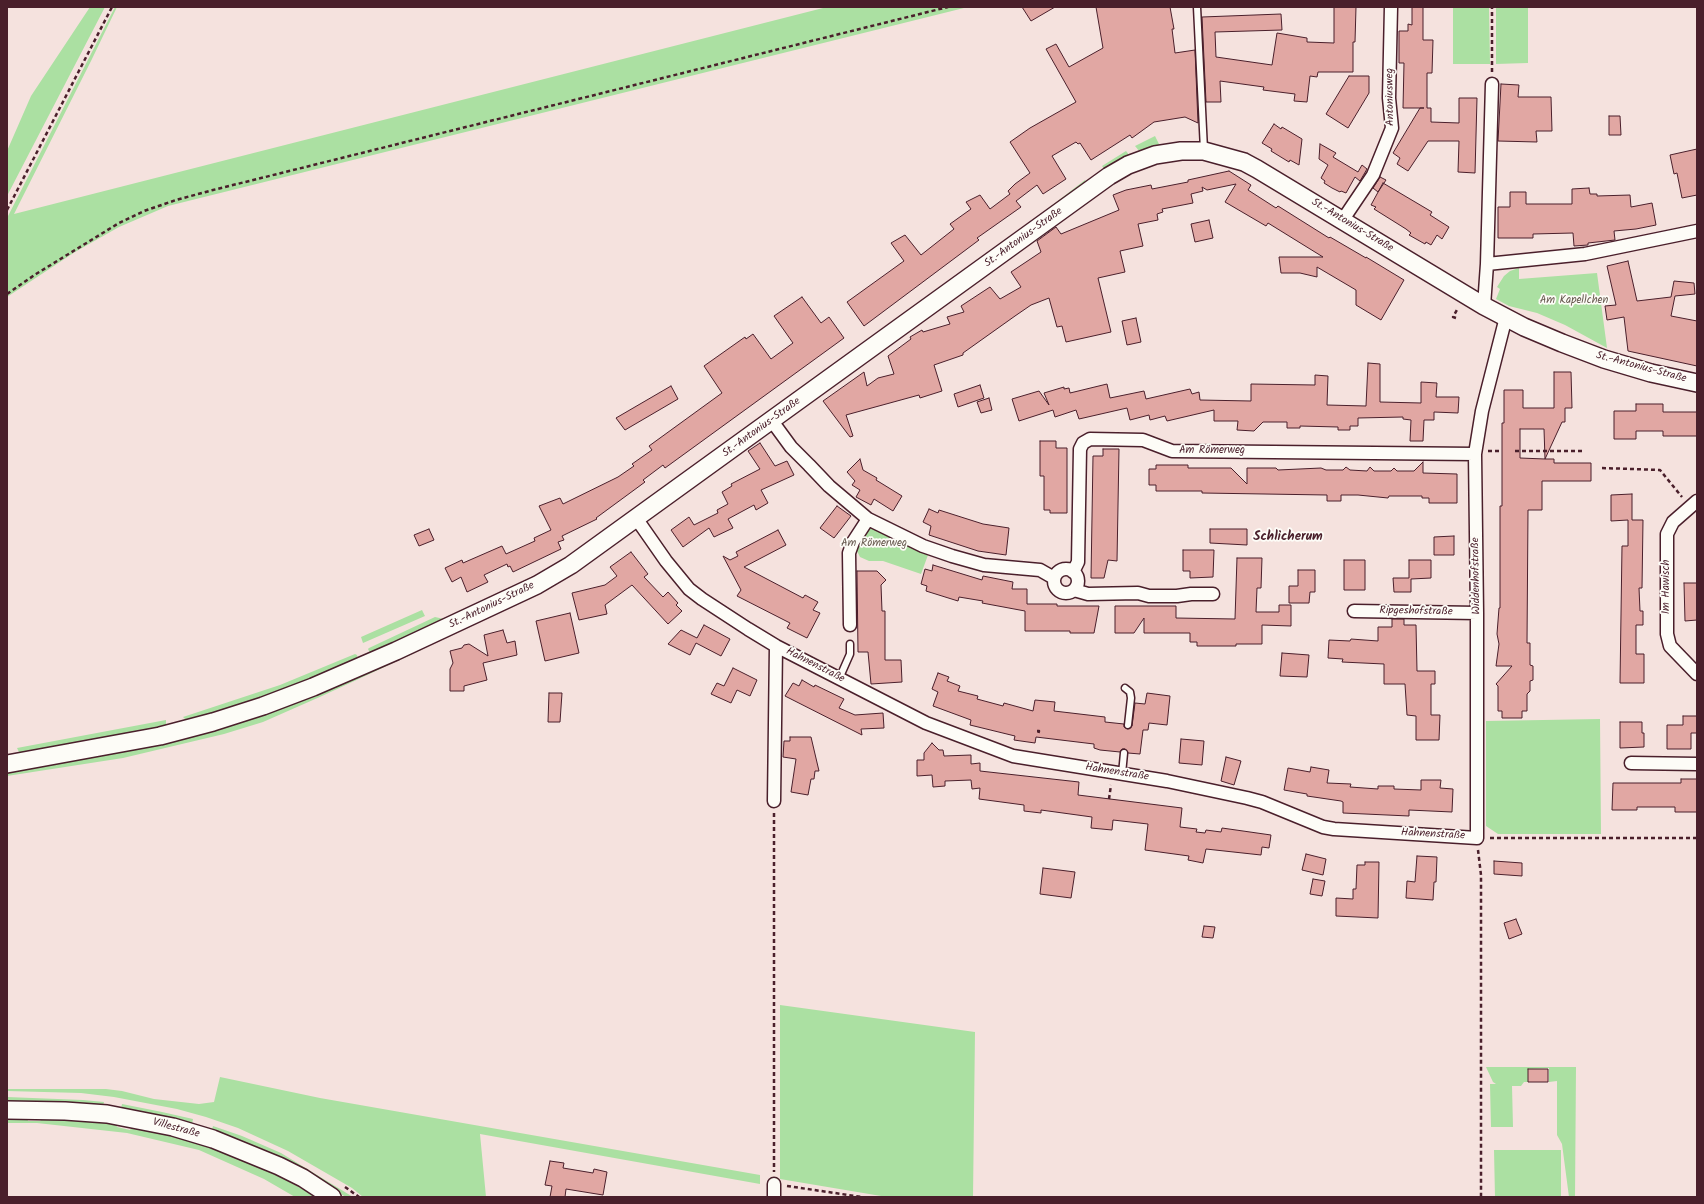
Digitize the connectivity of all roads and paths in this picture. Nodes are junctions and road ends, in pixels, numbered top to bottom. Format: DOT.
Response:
graph roads {
  1 [pos="112,7"];
  2 [pos="948,7"];
  3 [pos="1197,7"];
  4 [pos="1391,7"];
  5 [pos="1492,7"];
  6 [pos="1492,84"];
  7 [pos="1204,151"];
  8 [pos="7,210"];
  9 [pos="1342,221"];
  10 [pos="1697,231"];
  11 [pos="1487,264"];
  12 [pos="7,294"];
  13 [pos="1484,306"];
  14 [pos="1458,307"];
  15 [pos="1506,317"];
  16 [pos="1456,318"];
  17 [pos="1697,383"];
  18 [pos="772,421"];
  19 [pos="1515,451"];
  20 [pos="1584,451"];
  21 [pos="1475,454"];
  22 [pos="1602,468"];
  23 [pos="1694,504"];
  24 [pos="636,518"];
  25 [pos="868,519"];
  26 [pos="1073,572"];
  27 [pos="1054,578"];
  28 [pos="1074,590"];
  29 [pos="1213,594"];
  30 [pos="1354,611"];
  31 [pos="1477,613"];
  32 [pos="850,624"];
  33 [pos="850,644"];
  34 [pos="776,646"];
  35 [pos="1697,674"];
  36 [pos="839,679"];
  37 [pos="1125,688"];
  38 [pos="1128,724"];
  39 [pos="1037,731"];
  40 [pos="1038,735"];
  41 [pos="1124,752"];
  42 [pos="1631,763"];
  43 [pos="7,764"];
  44 [pos="1697,764"];
  45 [pos="1122,774"];
  46 [pos="774,801"];
  47 [pos="1477,838"];
  48 [pos="1697,838"];
  49 [pos="7,1110"];
  50 [pos="774,1184"];
  51 [pos="332,1197"];
  52 [pos="774,1197"];
  53 [pos="862,1197"];
  54 [pos="1481,1197"];
  1 -- 8 [label="path"];
  2 -- 12 [label="path"];
  3 -- 7 [label="lane"];
  4 -- 9 [label="street, Antoniusweg"];
  5 -- 6 [label="path"];
  6 -- 11 [label="street"];
  7 -- 9 [label="street, St.-Antonius-Straße"];
  7 -- 18 [label="street, St.-Antonius-Straße"];
  9 -- 13 [label="street, St.-Antonius-Straße"];
  10 -- 11 [label="street"];
  11 -- 13 [label="street"];
  13 -- 15 [label="street, St.-Antonius-Straße"];
  14 -- 16 [label="path"];
  15 -- 17 [label="street, St.-Antonius-Straße"];
  15 -- 21 [label="street, Widdenhofstraße"];
  18 -- 24 [label="street, St.-Antonius-Straße"];
  18 -- 25 [label="street"];
  19 -- 20 [label="path"];
  21 -- 26 [label="street, Am Römerweg"];
  21 -- 31 [label="street, Widdenhofstraße"];
  22 -- 23 [label="path"];
  23 -- 35 [label="street, Im Hawisch"];
  24 -- 34 [label="street, Hahnenstraße"];
  24 -- 43 [label="street, St.-Antonius-Straße"];
  25 -- 27 [label="street"];
  25 -- 32 [label="street"];
  26 -- 27 [label="street"];
  26 -- 28 [label="street, Am Römerweg"];
  27 -- 28 [label="street"];
  28 -- 29 [label="street"];
  30 -- 31 [label="street, Ripgeshofstraße"];
  31 -- 47 [label="street, Widdenhofstraße"];
  33 -- 36 [label="lane"];
  34 -- 36 [label="street, Hahnenstraße"];
  34 -- 46 [label="street, Hahnenstraße"];
  36 -- 45 [label="street, Hahnenstraße"];
  37 -- 38 [label="lane"];
  39 -- 40 [label="path"];
  41 -- 45 [label="lane"];
  42 -- 44 [label="street"];
  45 -- 47 [label="street, Hahnenstraße"];
  46 -- 50 [label="path"];
  47 -- 48 [label="path"];
  47 -- 54 [label="path"];
  49 -- 51 [label="street, Villestraße"];
  50 -- 52 [label="street"];
  50 -- 53 [label="path"];
}
